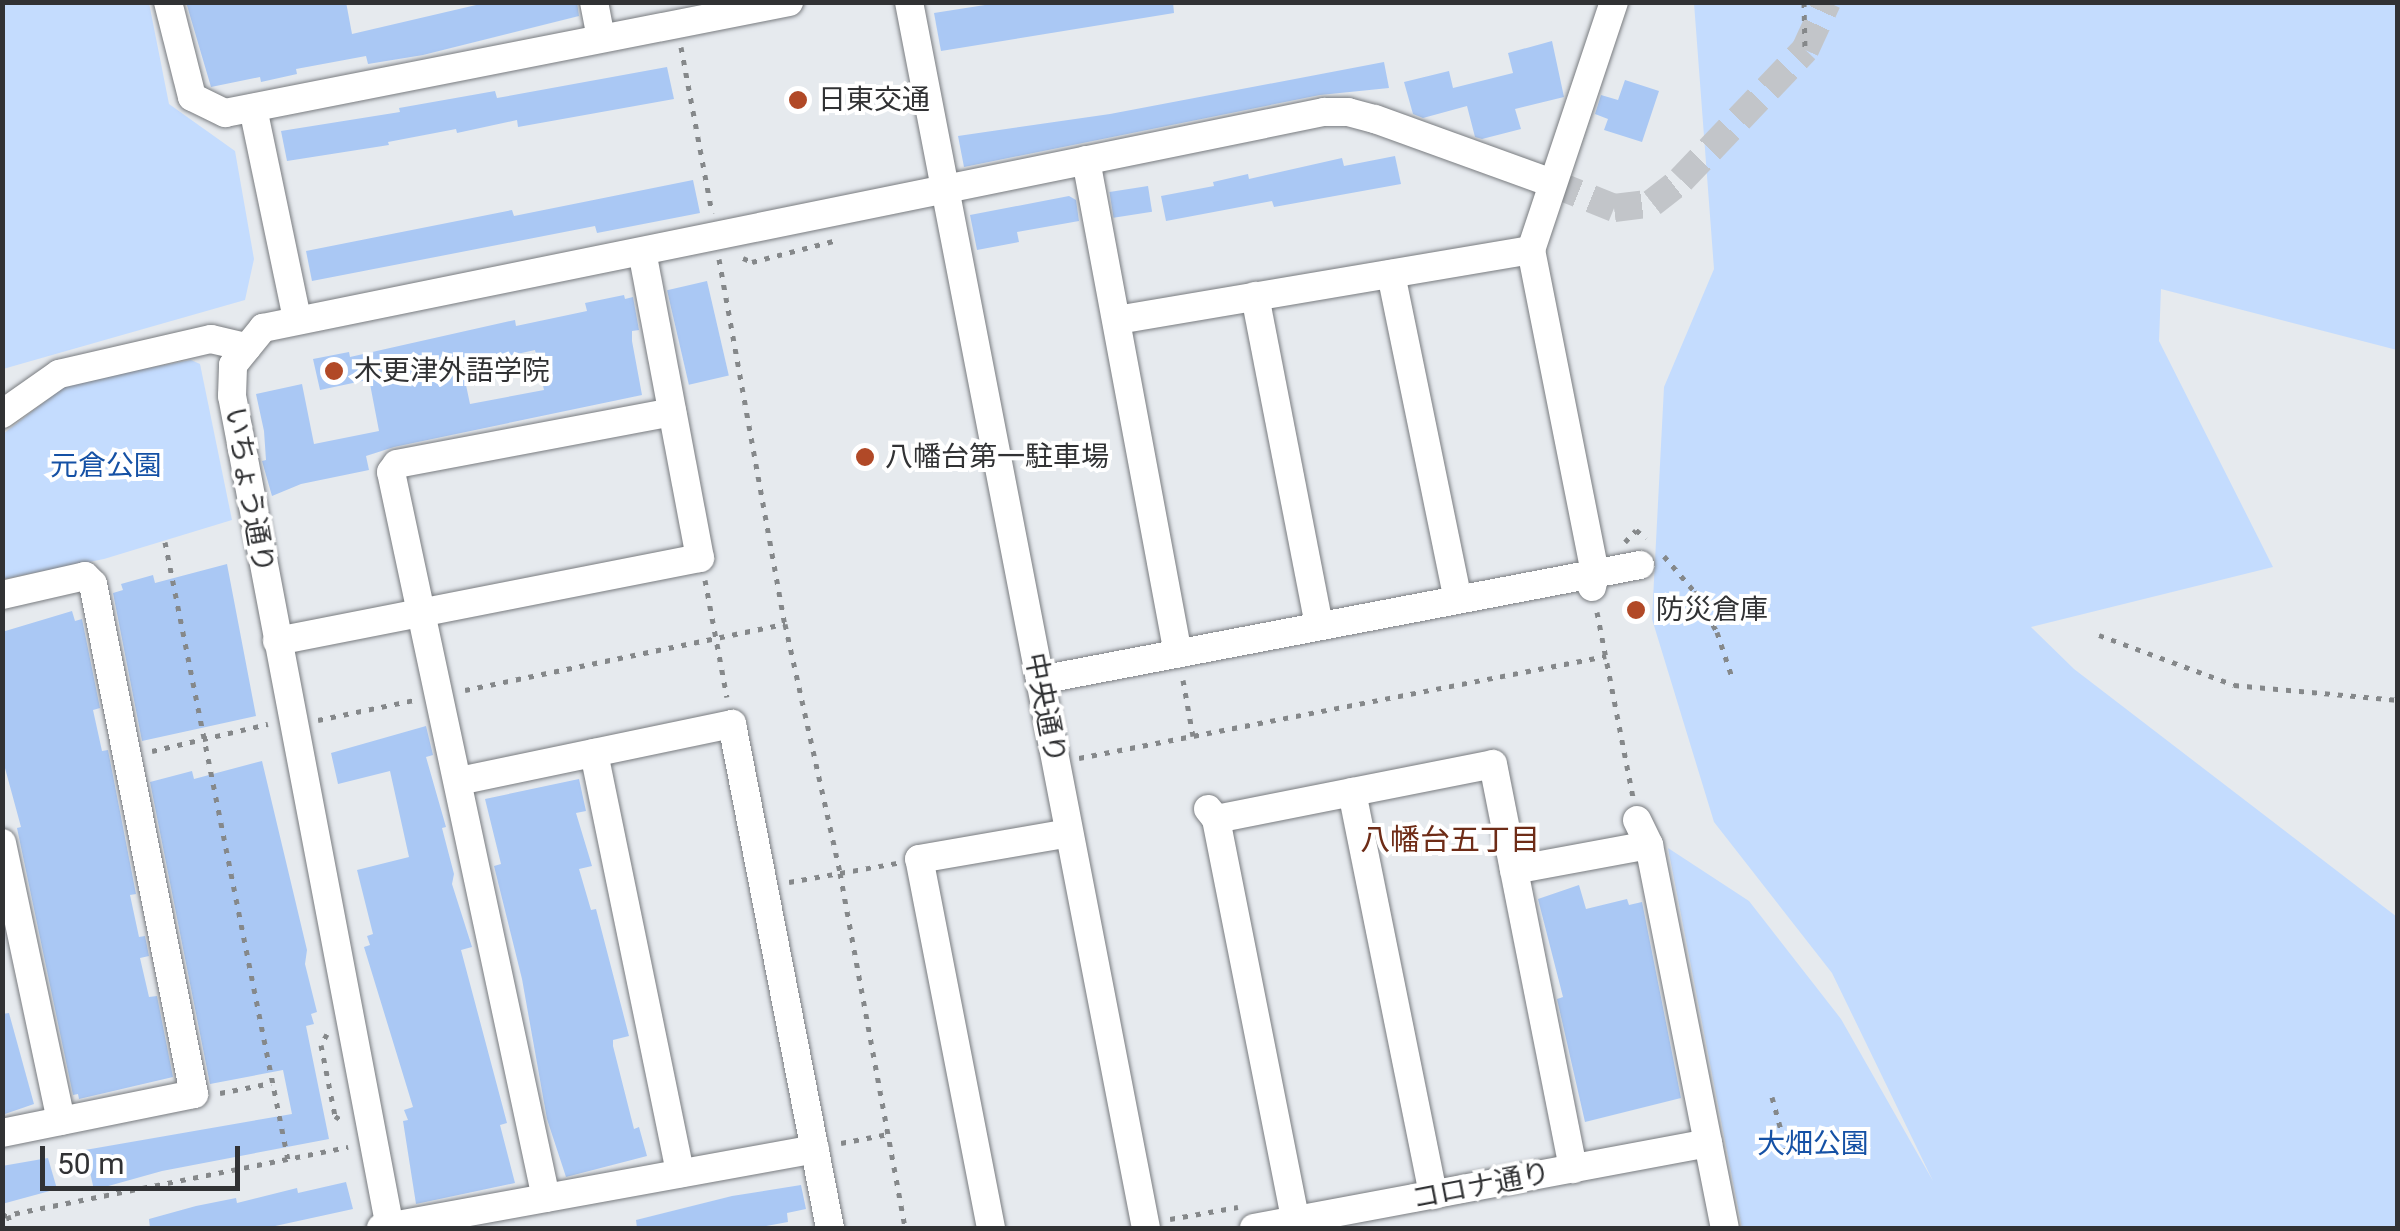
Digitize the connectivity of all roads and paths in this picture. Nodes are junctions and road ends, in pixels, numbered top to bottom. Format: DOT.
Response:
graph roads {
  1 [pos="168,2"];
  2 [pos="594,2"];
  3 [pos="909,2"];
  4 [pos="1614,2"];
  5 [pos="1804,2"];
  6 [pos="770,4"];
  7 [pos="677,24"];
  8 [pos="601,36"];
  9 [pos="1805,50"];
  10 [pos="254,108"];
  11 [pos="1086,160"];
  12 [pos="1552,183"];
  13 [pos="946,188"];
  14 [pos="712,214"];
  15 [pos="841,233"];
  16 [pos="1531,250"];
  17 [pos="642,252"];
  18 [pos="718,255"];
  19 [pos="703,258"];
  20 [pos="1391,274"];
  21 [pos="1254,296"];
  22 [pos="296,319"];
  23 [pos="1117,320"];
  24 [pos="247,347"];
  25 [pos="672,412"];
  26 [pos="2,414"];
  27 [pos="164,542"];
  28 [pos="700,558"];
  29 [pos="1640,564"];
  30 [pos="1594,580"];
  31 [pos="2,595"];
  32 [pos="1458,599"];
  33 [pos="421,611"];
  34 [pos="785,624"];
  35 [pos="1319,626"];
  36 [pos="2098,635"];
  37 [pos="716,638"];
  38 [pos="276,641"];
  39 [pos="1178,654"];
  40 [pos="1606,656"];
  41 [pos="1040,680"];
  42 [pos="1734,680"];
  43 [pos="440,695"];
  44 [pos="2398,700"];
  45 [pos="732,724"];
  46 [pos="278,726"];
  47 [pos="1194,736"];
  48 [pos="594,753"];
  49 [pos="140,754"];
  50 [pos="1074,760"];
  51 [pos="459,780"];
  52 [pos="1352,792"];
  53 [pos="1643,832"];
  54 [pos="1069,833"];
  55 [pos="2,844"];
  56 [pos="919,859"];
  57 [pos="1514,870"];
  58 [pos="840,873"];
  59 [pos="764,887"];
  60 [pos="270,1083"];
  61 [pos="207,1096"];
  62 [pos="1772,1097"];
  63 [pos="61,1122"];
  64 [pos="2,1133"];
  65 [pos="888,1134"];
  66 [pos="1708,1144"];
  67 [pos="355,1146"];
  68 [pos="815,1148"];
  69 [pos="1787,1152"];
  70 [pos="288,1160"];
  71 [pos="1573,1169"];
  72 [pos="680,1173"];
  73 [pos="1433,1195"];
  74 [pos="546,1198"];
  75 [pos="5,1215"];
  76 [pos="1296,1225"];
  77 [pos="11,1228"];
  78 [pos="387,1228"];
  79 [pos="830,1228"];
  80 [pos="905,1228"];
  81 [pos="991,1228"];
  82 [pos="1146,1228"];
  83 [pos="1254,1228"];
  84 [pos="1724,1228"];
  1 -- 10 [label="street"];
  2 -- 8 [label="street"];
  3 -- 13 [label="street, 中央通り"];
  4 -- 12 [label="street"];
  5 -- 9 [label="path"];
  6 -- 7 [label="street"];
  7 -- 8 [label="street"];
  7 -- 14 [label="path"];
  8 -- 10 [label="street"];
  10 -- 22 [label="street"];
  11 -- 12 [label="street"];
  11 -- 13 [label="street"];
  11 -- 23 [label="street"];
  12 -- 16 [label="street"];
  13 -- 17 [label="street"];
  13 -- 41 [label="street, 中央通り"];
  15 -- 18 [label="path"];
  16 -- 20 [label="street"];
  16 -- 30 [label="street"];
  17 -- 22 [label="street"];
  17 -- 25 [label="street"];
  18 -- 19 [label="path"];
  18 -- 34 [label="path"];
  20 -- 21 [label="street"];
  20 -- 32 [label="street"];
  21 -- 23 [label="street"];
  21 -- 35 [label="street"];
  22 -- 24 [label="street"];
  23 -- 39 [label="street"];
  24 -- 26 [label="street"];
  24 -- 38 [label="street, いちょう通り"];
  25 -- 28 [label="street"];
  25 -- 33 [label="street"];
  27 -- 60 [label="path"];
  28 -- 33 [label="street"];
  28 -- 37 [label="path"];
  29 -- 30 [label="street"];
  30 -- 32 [label="street"];
  30 -- 40 [label="path"];
  30 -- 42 [label="path"];
  31 -- 63 [label="street"];
  32 -- 35 [label="street"];
  33 -- 38 [label="street"];
  33 -- 43 [label="street"];
  34 -- 37 [label="path"];
  34 -- 58 [label="path"];
  35 -- 39 [label="street"];
  36 -- 44 [label="path"];
  37 -- 43 [label="path"];
  37 -- 45 [label="path"];
  38 -- 46 [label="street, いちょう通り"];
  39 -- 41 [label="street"];
  39 -- 47 [label="path"];
  40 -- 47 [label="path"];
  40 -- 53 [label="path"];
  41 -- 54 [label="street, 中央通り"];
  43 -- 46 [label="path"];
  43 -- 51 [label="street"];
  45 -- 48 [label="street"];
  45 -- 59 [label="street"];
  46 -- 49 [label="path"];
  46 -- 78 [label="street, いちょう通り"];
  47 -- 50 [label="path"];
  48 -- 51 [label="street"];
  48 -- 72 [label="street"];
  51 -- 74 [label="street"];
  52 -- 57 [label="street"];
  52 -- 73 [label="street"];
  52 -- 76 [label="street"];
  53 -- 57 [label="street"];
  53 -- 66 [label="street"];
  54 -- 56 [label="street"];
  54 -- 82 [label="street, 中央通り"];
  55 -- 63 [label="street"];
  56 -- 58 [label="path"];
  56 -- 81 [label="street"];
  57 -- 71 [label="street"];
  58 -- 59 [label="path"];
  58 -- 65 [label="path"];
  59 -- 68 [label="street"];
  60 -- 61 [label="path"];
  60 -- 70 [label="path"];
  62 -- 69 [label="path"];
  63 -- 64 [label="street"];
  65 -- 68 [label="path"];
  65 -- 80 [label="path"];
  66 -- 71 [label="street, コロナ通り"];
  66 -- 84 [label="street"];
  67 -- 70 [label="path"];
  68 -- 72 [label="street"];
  68 -- 79 [label="street"];
  70 -- 75 [label="path"];
  71 -- 73 [label="street, コロナ通り"];
  72 -- 74 [label="street"];
  73 -- 76 [label="street, コロナ通り"];
  74 -- 78 [label="street"];
  75 -- 77 [label="path"];
  76 -- 83 [label="street, コロナ通り"];
}
